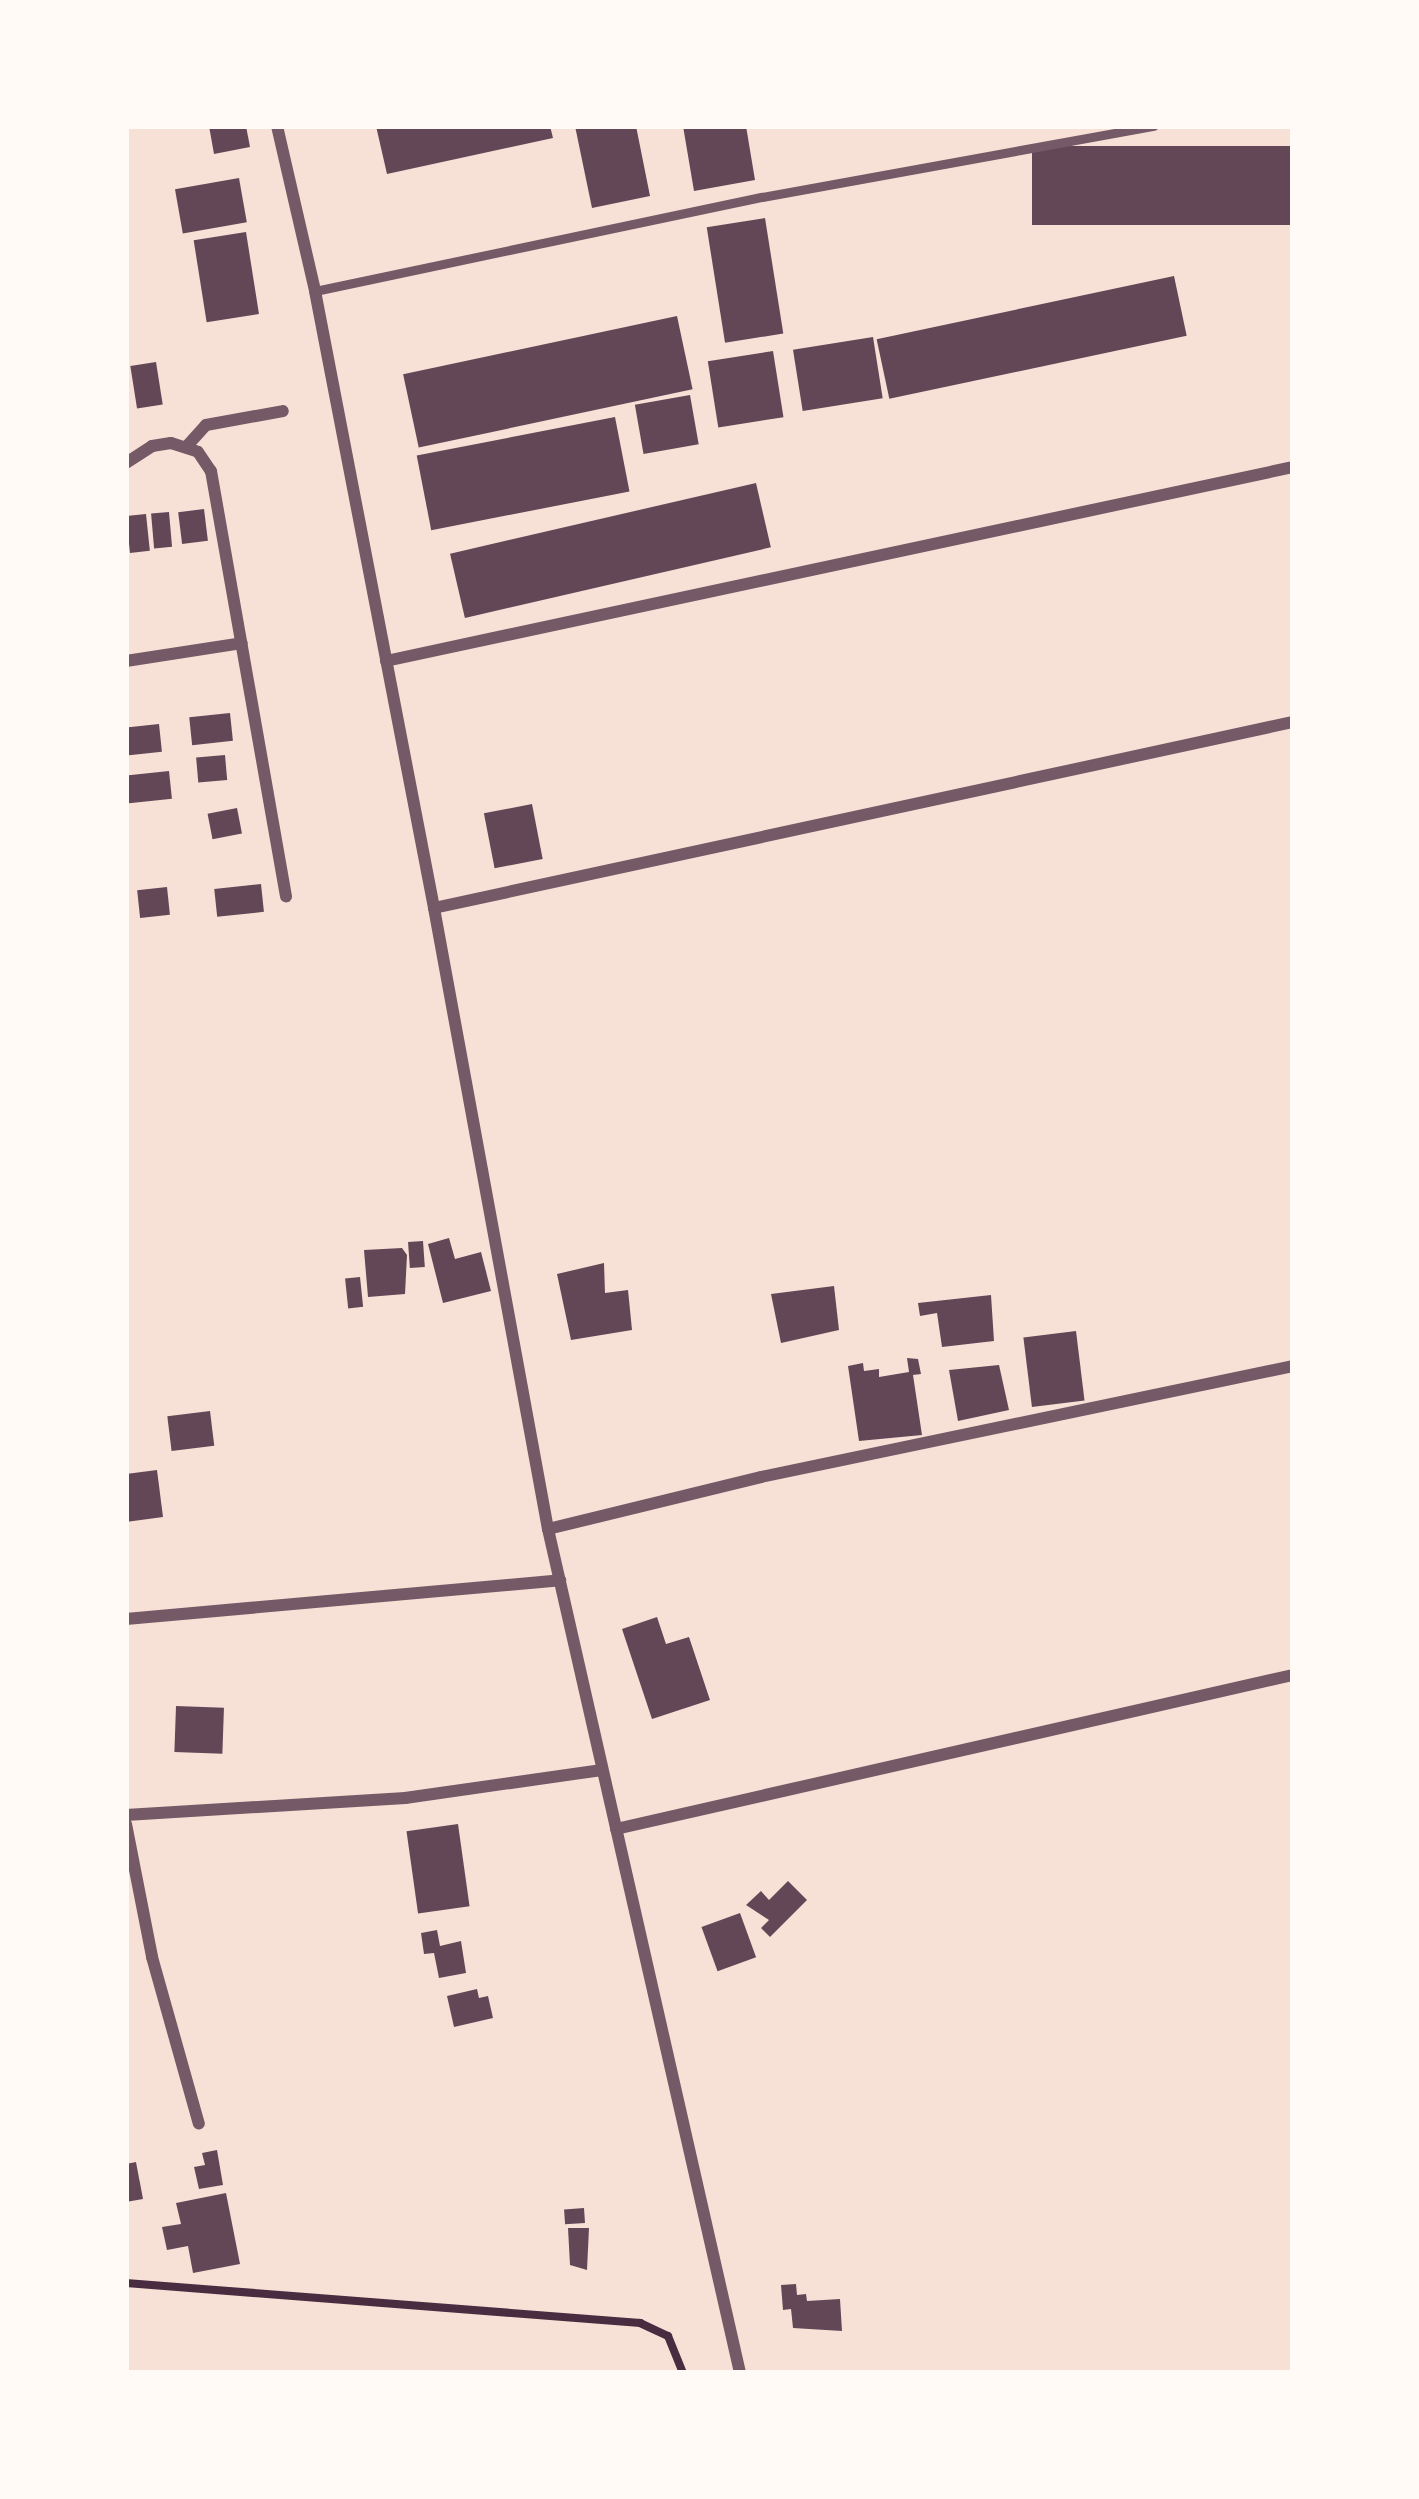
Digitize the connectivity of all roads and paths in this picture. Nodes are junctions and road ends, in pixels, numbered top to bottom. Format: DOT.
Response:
graph roads {
  1 [pos="277,126"];
  2 [pos="1154,126"];
  3 [pos="315,291"];
  4 [pos="283,411"];
  5 [pos="187,446"];
  6 [pos="126,464"];
  7 [pos="1293,466"];
  8 [pos="242,643"];
  9 [pos="126,661"];
  10 [pos="386,661"];
  11 [pos="1293,722"];
  12 [pos="286,896"];
  13 [pos="434,908"];
  14 [pos="1293,1366"];
  15 [pos="548,1528"];
  16 [pos="560,1580"];
  17 [pos="126,1619"];
  18 [pos="1293,1675"];
  19 [pos="602,1770"];
  20 [pos="126,1820"];
  21 [pos="616,1829"];
  22 [pos="199,2124"];
  23 [pos="126,2283"];
  24 [pos="683,2373"];
  25 [pos="740,2373"];
  1 -- 3 [label="street"];
  2 -- 3 [label="lane"];
  3 -- 10 [label="street"];
  4 -- 5 [label="street"];
  5 -- 6 [label="street"];
  5 -- 8 [label="street"];
  7 -- 10 [label="street"];
  8 -- 9 [label="street"];
  8 -- 12 [label="street"];
  10 -- 13 [label="street"];
  11 -- 13 [label="street"];
  13 -- 15 [label="street"];
  14 -- 15 [label="street"];
  15 -- 16 [label="street"];
  16 -- 17 [label="street"];
  16 -- 19 [label="street"];
  18 -- 21 [label="street"];
  19 -- 20 [label="street"];
  19 -- 21 [label="street"];
  20 -- 22 [label="street"];
  21 -- 25 [label="street"];
  23 -- 24 [label="path"];
}
